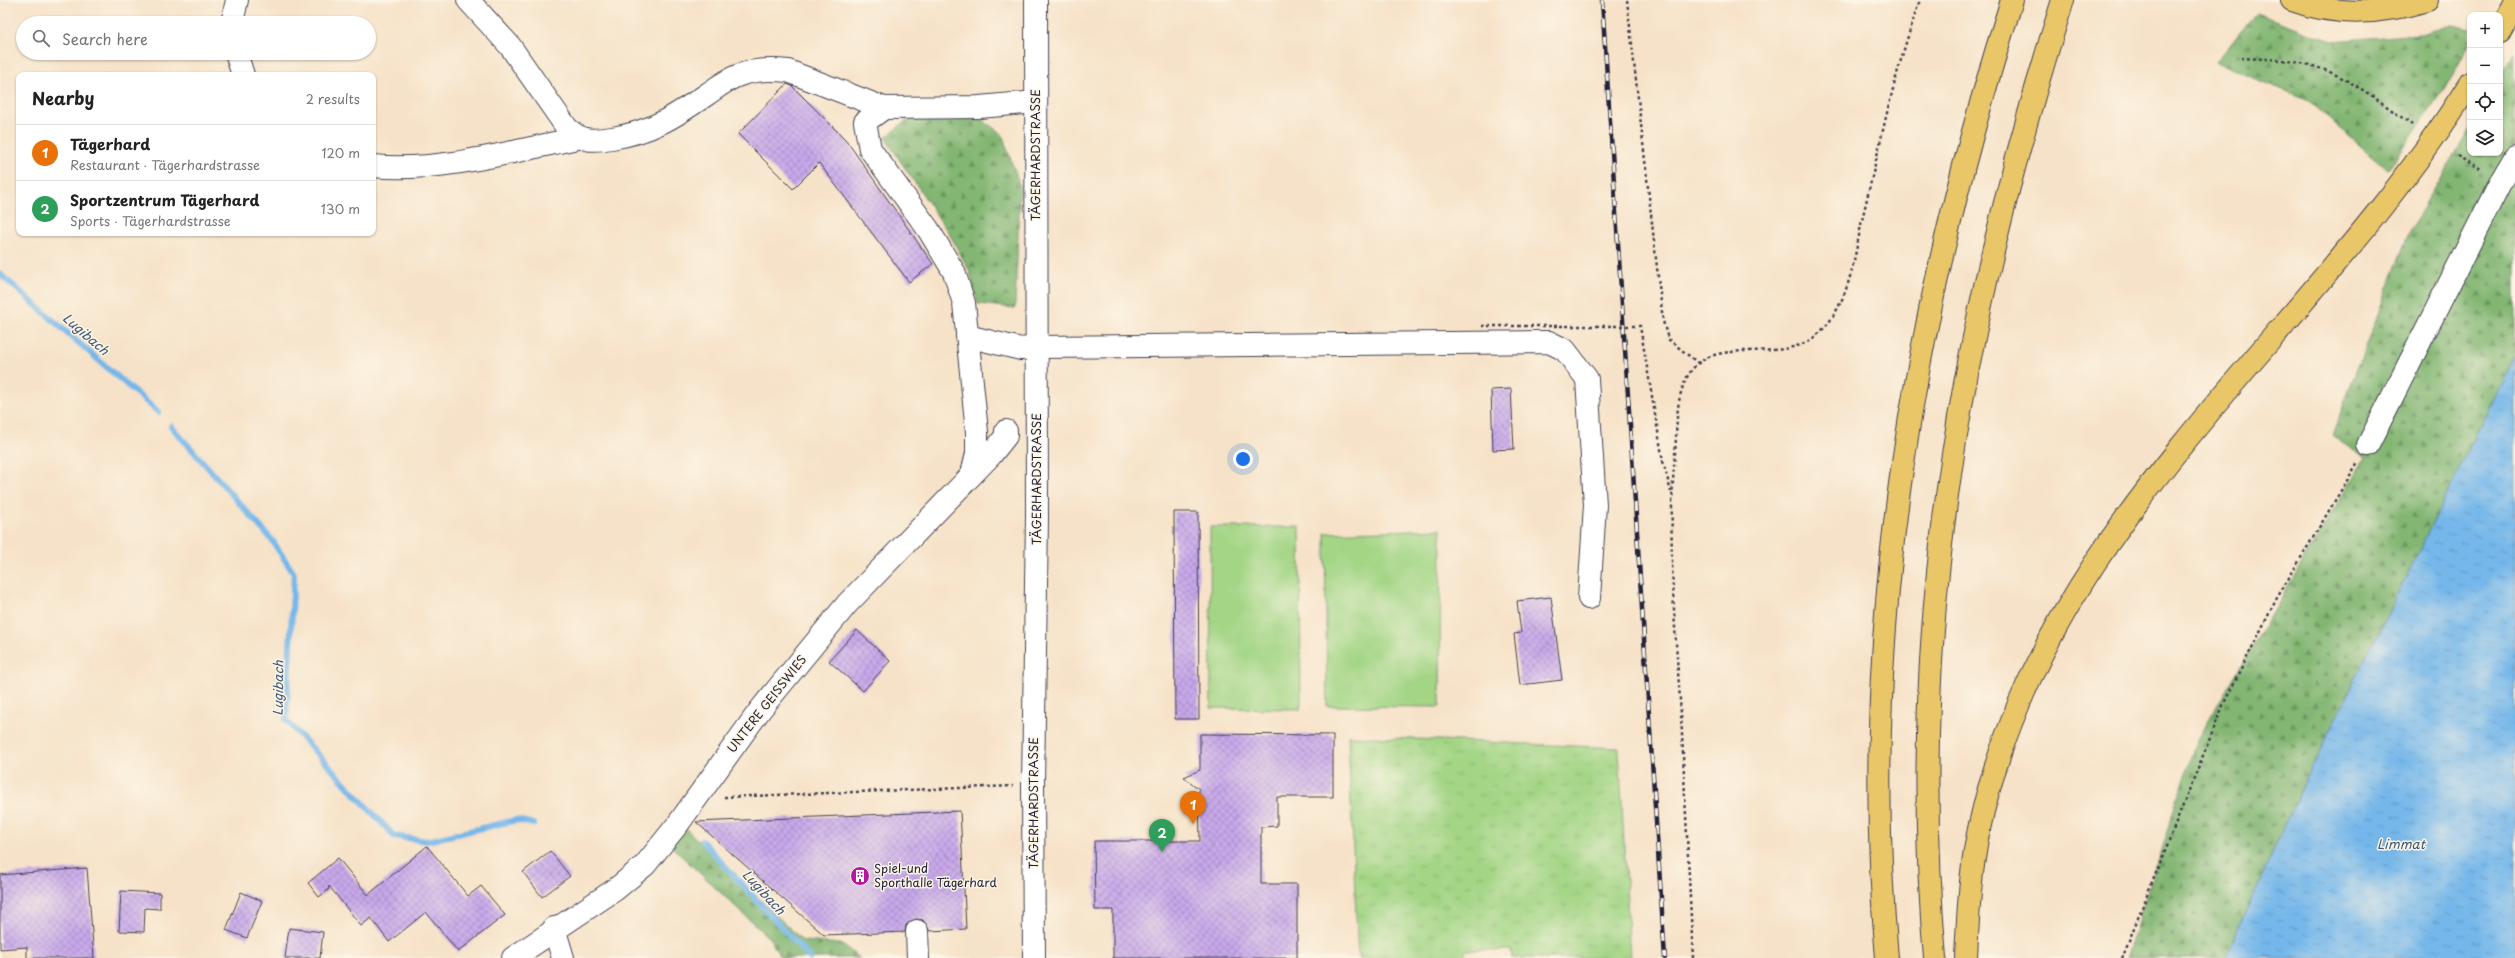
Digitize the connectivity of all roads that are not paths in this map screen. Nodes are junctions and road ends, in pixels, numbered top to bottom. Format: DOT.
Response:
graph roads {
  1 [pos="237,0"];
  2 [pos="468,0"];
  3 [pos="1036,0"];
  4 [pos="2012,0"];
  5 [pos="2062,0"];
  6 [pos="2292,0"];
  7 [pos="2427,0"];
  8 [pos="2515,4"];
  9 [pos="234,16"];
  10 [pos="2503,26"];
  11 [pos="238,60"];
  12 [pos="242,72"];
  13 [pos="2469,84"];
  14 [pos="1036,102"];
  15 [pos="884,108"];
  16 [pos="578,138"];
  17 [pos="2515,157"];
  18 [pos="376,166"];
  19 [pos="967,336"];
  20 [pos="1037,347"];
  21 [pos="1006,431"];
  22 [pos="2368,445"];
  23 [pos="972,474"];
  24 [pos="1588,598"];
  25 [pos="554,928"];
  26 [pos="917,931"];
  27 [pos="513,958"];
  28 [pos="563,958"];
  29 [pos="918,958"];
  30 [pos="1034,958"];
  31 [pos="1887,958"];
  32 [pos="1935,958"];
  33 [pos="1966,958"];
  1 -- 9 [label="street"];
  2 -- 16 [label="street"];
  3 -- 14 [label="street, TÄGERHARDSTRASSE"];
  4 -- 31 [label="highway"];
  5 -- 32 [label="highway"];
  6 -- 7 [label="highway"];
  8 -- 10 [label="highway"];
  11 -- 12 [label="street"];
  13 -- 33 [label="highway"];
  14 -- 15 [label="street"];
  14 -- 20 [label="street, TÄGERHARDSTRASSE"];
  15 -- 16 [label="street"];
  15 -- 19 [label="street"];
  16 -- 18 [label="street"];
  17 -- 22 [label="street"];
  19 -- 20 [label="street"];
  19 -- 23 [label="street"];
  20 -- 24 [label="street"];
  20 -- 30 [label="street, TÄGERHARDSTRASSE"];
  21 -- 23 [label="street, UNTERE GEISSWIES"];
  23 -- 25 [label="street, UNTERE GEISSWIES"];
  25 -- 27 [label="street, UNTERE GEISSWIES"];
  25 -- 28 [label="street"];
  26 -- 29 [label="street"];
}
